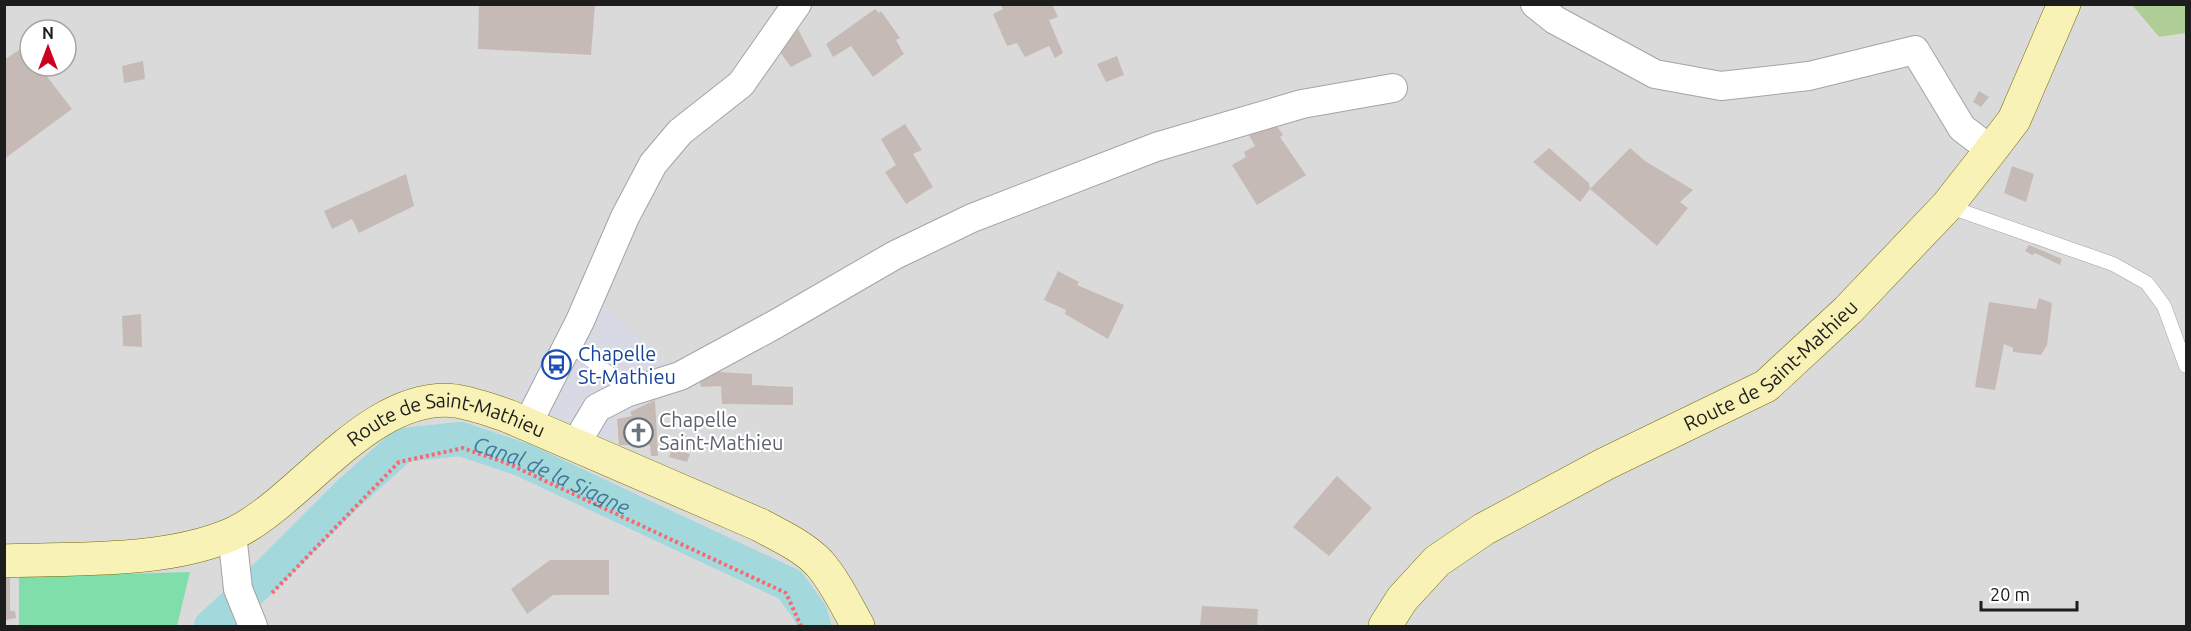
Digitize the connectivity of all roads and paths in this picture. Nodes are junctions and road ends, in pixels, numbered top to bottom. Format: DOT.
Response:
graph roads {
  1 [pos="797,4"];
  2 [pos="1535,4"];
  3 [pos="2064,4"];
  4 [pos="1393,88"];
  5 [pos="1991,150"];
  6 [pos="1947,206"];
  7 [pos="568,344"];
  8 [pos="2187,366"];
  9 [pos="626,393"];
  10 [pos="527,425"];
  11 [pos="575,445"];
  12 [pos="232,534"];
  13 [pos="4,561"];
  14 [pos="251,623"];
  15 [pos="801,627"];
  16 [pos="858,627"];
  17 [pos="1385,627"];
  1 -- 7 [label="street"];
  2 -- 5 [label="street"];
  3 -- 5 [label="street, Route de Saint-Mathieu"];
  4 -- 9 [label="street"];
  5 -- 6 [label="street, Route de Saint-Mathieu"];
  6 -- 8 [label="lane"];
  6 -- 17 [label="street, Route de Saint-Mathieu"];
  7 -- 9 [label="lane"];
  7 -- 10 [label="street"];
  9 -- 11 [label="street"];
  10 -- 11 [label="street, Route de Saint-Mathieu"];
  10 -- 12 [label="street, Route de Saint-Mathieu"];
  11 -- 16 [label="street, Route de Saint-Mathieu"];
  12 -- 13 [label="street, Route de Saint-Mathieu"];
  12 -- 14 [label="street"];
  14 -- 15 [label="path"];
}
